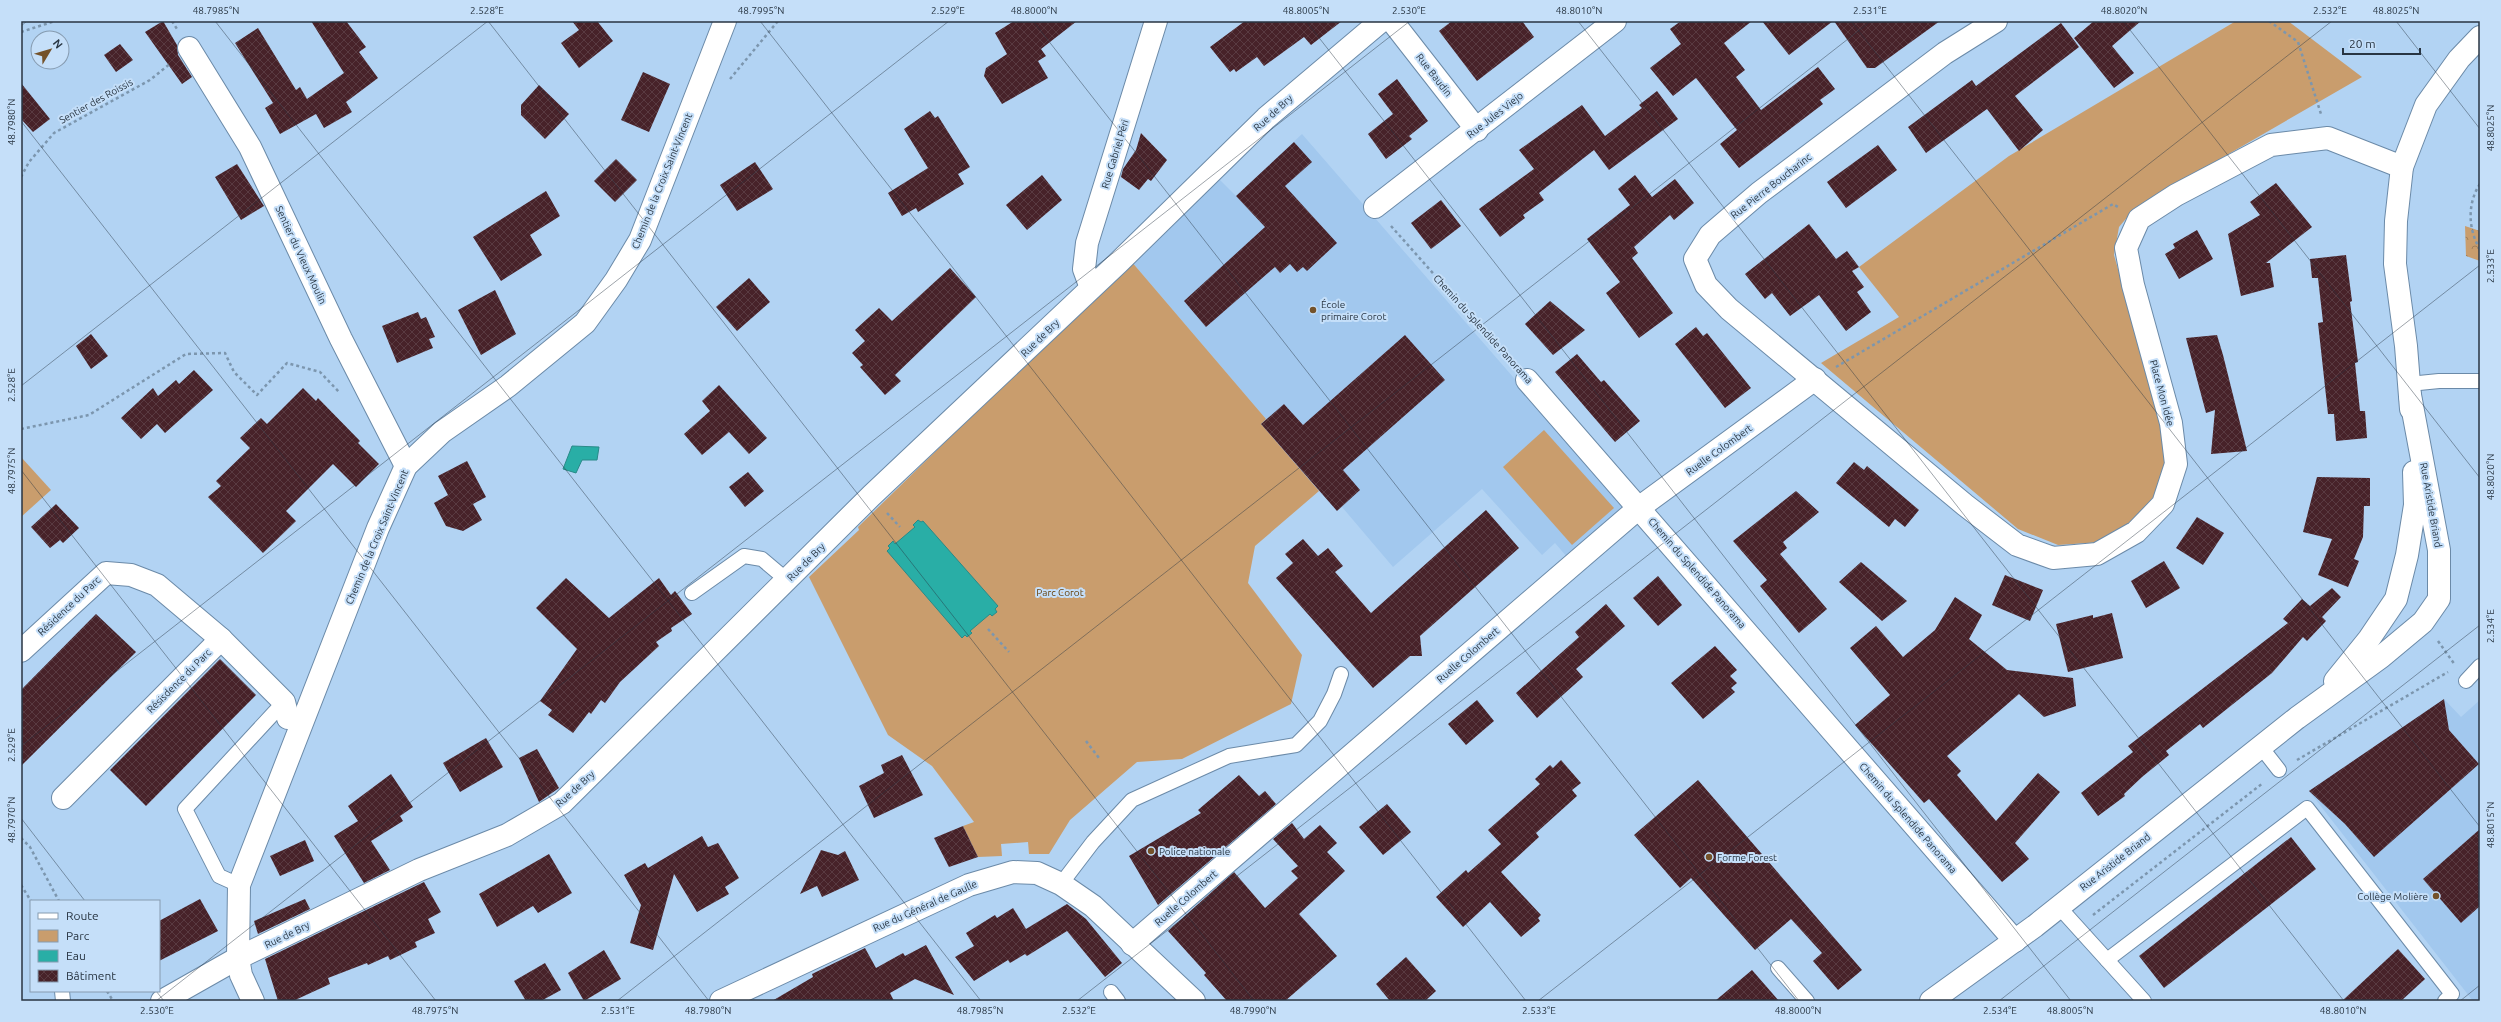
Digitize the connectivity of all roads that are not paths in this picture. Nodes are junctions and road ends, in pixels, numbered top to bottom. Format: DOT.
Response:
graph roads {
  1 [pos="725,21"];
  2 [pos="1156,21"];
  3 [pos="1381,21"];
  4 [pos="1392,21"];
  5 [pos="1615,21"];
  6 [pos="1996,21"];
  7 [pos="2480,38"];
  8 [pos="189,48"];
  9 [pos="1476,130"];
  10 [pos="2402,167"];
  11 [pos="1375,207"];
  12 [pos="1091,288"];
  13 [pos="1815,379"];
  14 [pos="1527,380"];
  15 [pos="2480,382"];
  16 [pos="2409,389"];
  17 [pos="406,466"];
  18 [pos="1640,508"];
  19 [pos="788,581"];
  20 [pos="692,593"];
  21 [pos="220,639"];
  22 [pos="21,651"];
  23 [pos="2480,666"];
  24 [pos="1341,674"];
  25 [pos="2466,681"];
  26 [pos="291,716"];
  27 [pos="2297,718"];
  28 [pos="2260,747"];
  29 [pos="2279,770"];
  30 [pos="63,798"];
  31 [pos="1061,884"];
  32 [pos="239,885"];
  33 [pos="2058,907"];
  34 [pos="2015,941"];
  35 [pos="1132,944"];
  36 [pos="238,958"];
  37 [pos="2107,960"];
  38 [pos="1778,968"];
  39 [pos="162,1001"];
  40 [pos="253,1001"];
  41 [pos="721,1001"];
  42 [pos="1194,1001"];
  43 [pos="1807,1001"];
  44 [pos="1931,1001"];
  45 [pos="2144,1001"];
  46 [pos="2445,1001"];
  1 -- 17 [label="street, Chemin de la Croix Saint-Vincent"];
  2 -- 12 [label="street, Rue Gabriel Péri"];
  3 -- 12 [label="street, Rue de Bry"];
  4 -- 9 [label="street, Rue Baudin"];
  5 -- 9 [label="street, Rue Jules Viejo"];
  6 -- 13 [label="street, Rue Pierre Boucharinc"];
  7 -- 10 [label="street, Rue Aristide Briand"];
  8 -- 17 [label="street, Sentier du Vieux Moulin"];
  9 -- 11 [label="street, Rue Jules Viejo"];
  10 -- 13 [label="street, Place Mon Idée"];
  10 -- 16 [label="street, Rue Aristide Briand"];
  12 -- 19 [label="street, Rue de Bry"];
  13 -- 18 [label="street, Ruelle Colombert"];
  14 -- 18 [label="street, Chemin du Splendide Panorama"];
  15 -- 16 [label="lane"];
  16 -- 27 [label="street, Rue Aristide Briand"];
  16 -- 27 [label="street, Rue Aristide Briand"];
  17 -- 26 [label="street, Chemin de la Croix Saint-Vincent"];
  18 -- 34 [label="street, Chemin du Splendide Panorama"];
  18 -- 35 [label="street, Ruelle Colombert"];
  19 -- 20 [label="lane"];
  19 -- 36 [label="street, Rue de Bry"];
  21 -- 22 [label="street, Résidence du Parc"];
  21 -- 26 [label="street"];
  21 -- 30 [label="street, Résisdence du Parc"];
  23 -- 25 [label="lane"];
  24 -- 31 [label="lane"];
  26 -- 32 [label="street, Chemin de la Croix Saint-Vincent"];
  26 -- 32 [label="lane"];
  27 -- 28 [label="street, Rue Aristide Briand"];
  28 -- 29 [label="lane"];
  28 -- 33 [label="street, Rue Aristide Briand"];
  31 -- 35 [label="street, Rue du Général de Gaulle"];
  31 -- 41 [label="street, Rue du Général de Gaulle"];
  32 -- 36 [label="street, Chemin de la Croix Saint-Vincent"];
  33 -- 34 [label="street, Rue Aristide Briand"];
  33 -- 37 [label="lane"];
  34 -- 44 [label="street, Rue Aristide Briand"];
  35 -- 42 [label="street, Rue du Général de Gaulle"];
  36 -- 39 [label="street, Rue de Bry"];
  36 -- 40 [label="street, Chemin de la Croix Saint-Vincent"];
  37 -- 45 [label="lane"];
  37 -- 46 [label="lane"];
  38 -- 43 [label="lane"];
}
